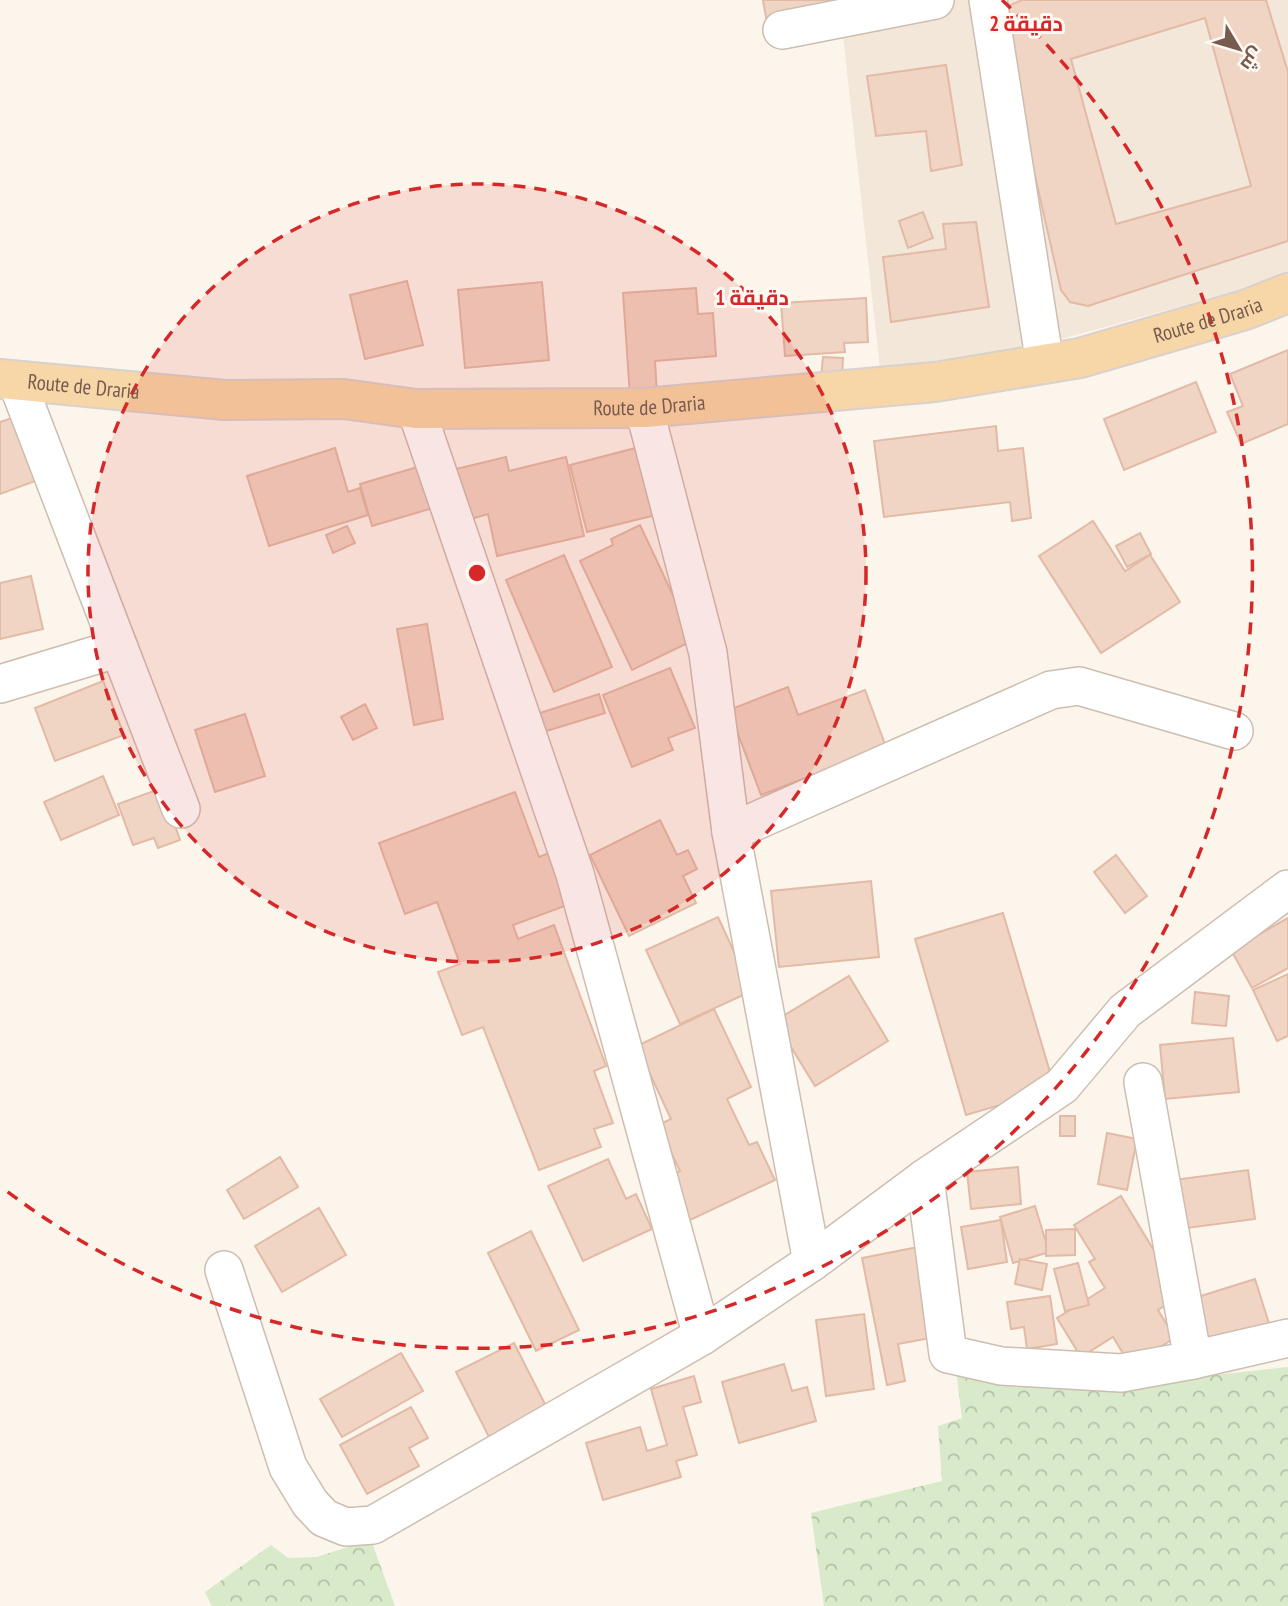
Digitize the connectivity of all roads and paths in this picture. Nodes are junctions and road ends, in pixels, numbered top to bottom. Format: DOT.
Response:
graph roads {
  1 [pos="936,0"];
  2 [pos="988,0"];
  3 [pos="782,30"];
  4 [pos="1288,293"];
  5 [pos="1045,364"];
  6 [pos="9,381"];
  7 [pos="644,408"];
  8 [pos="416,409"];
  9 [pos="118,648"];
  10 [pos="0,684"];
  11 [pos="1234,732"];
  12 [pos="181,810"];
  13 [pos="732,832"];
  14 [pos="1288,889"];
  15 [pos="1143,1082"];
  16 [pos="925,1178"];
  17 [pos="812,1262"];
  18 [pos="224,1270"];
  19 [pos="702,1336"];
  20 [pos="1288,1338"];
  21 [pos="1193,1360"];
  1 -- 3 [label="street"];
  2 -- 5 [label="street"];
  4 -- 5 [label="main road, Route de Draria"];
  5 -- 7 [label="main road, Route de Draria"];
  6 -- 8 [label="main road, Route de Draria"];
  6 -- 9 [label="street"];
  7 -- 8 [label="main road, Route de Draria"];
  7 -- 13 [label="street"];
  8 -- 19 [label="street"];
  9 -- 10 [label="street"];
  9 -- 12 [label="street"];
  11 -- 13 [label="street"];
  13 -- 17 [label="street"];
  14 -- 16 [label="street"];
  15 -- 21 [label="street"];
  16 -- 17 [label="street"];
  16 -- 21 [label="street"];
  17 -- 19 [label="street"];
  18 -- 19 [label="street"];
  20 -- 21 [label="street"];
}
